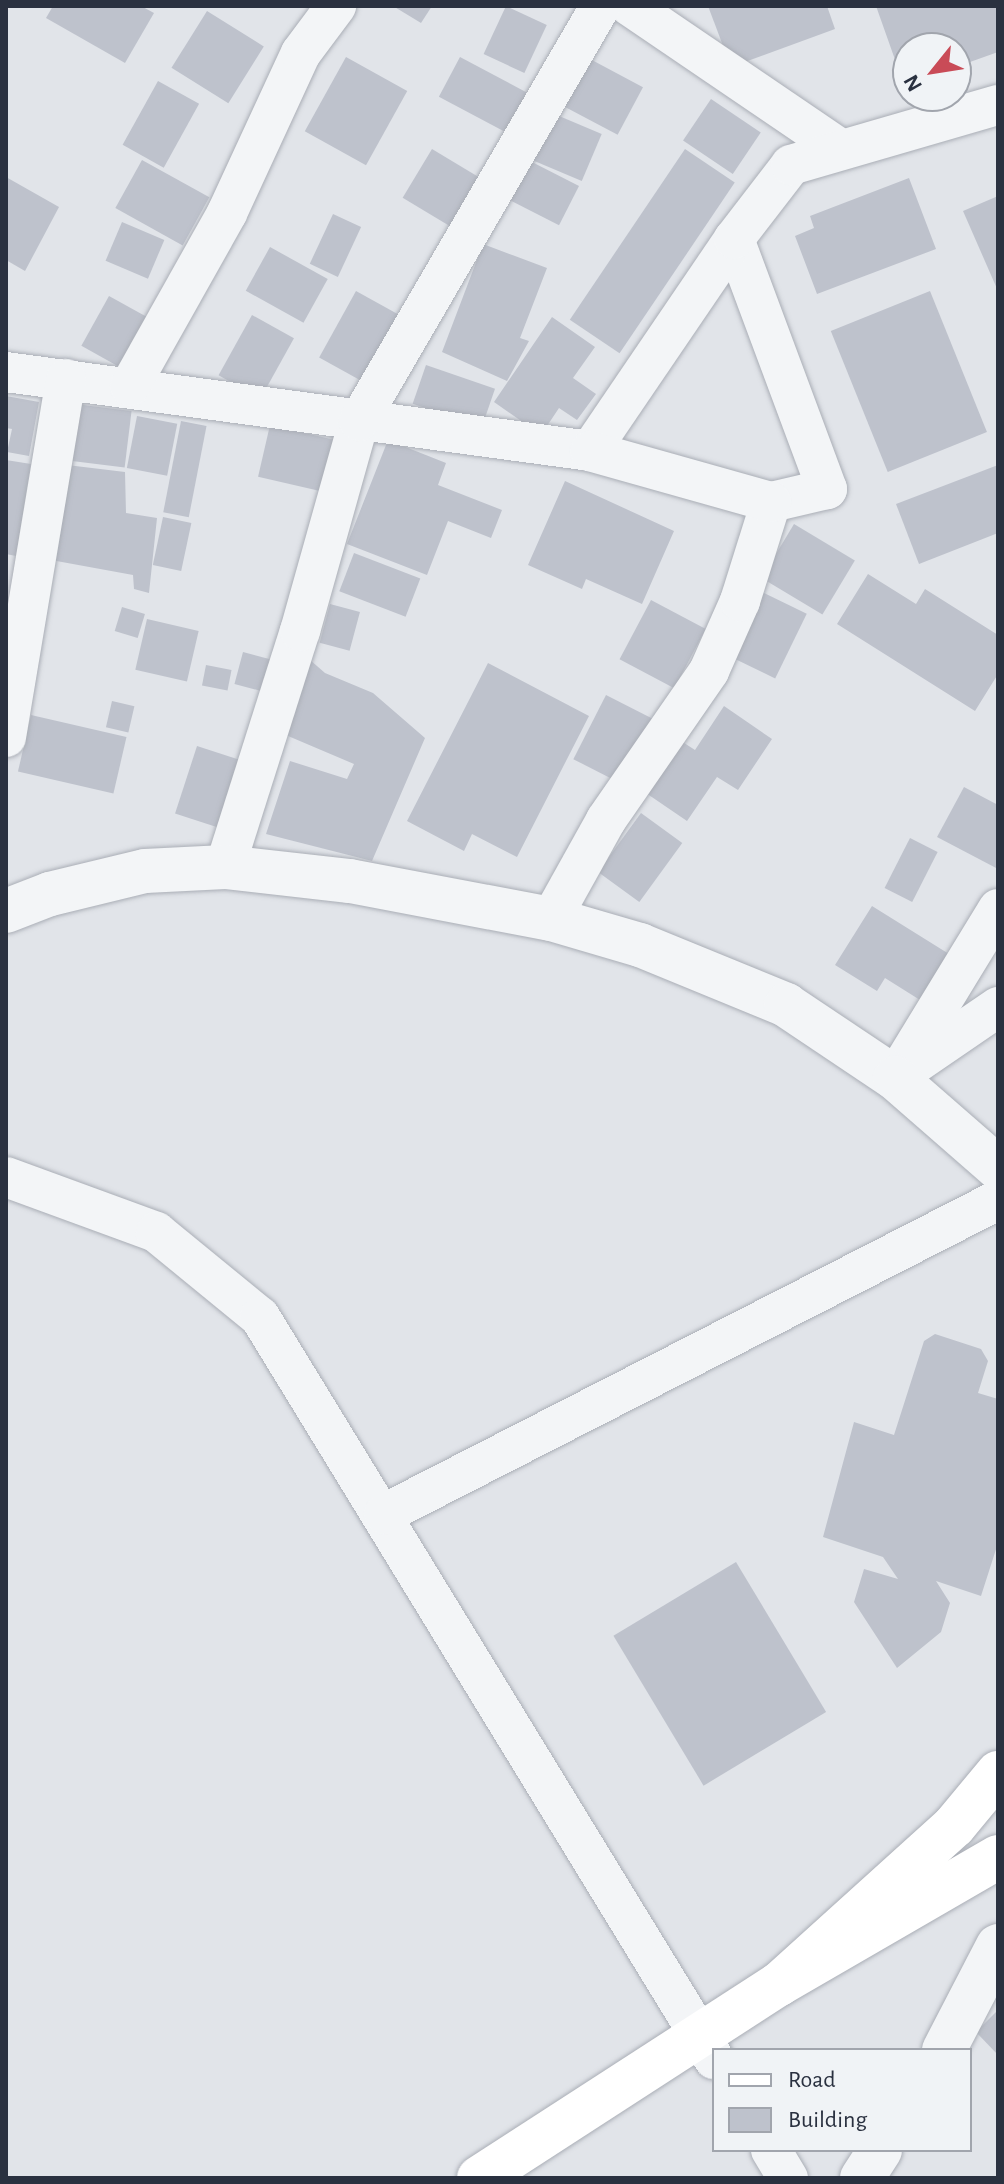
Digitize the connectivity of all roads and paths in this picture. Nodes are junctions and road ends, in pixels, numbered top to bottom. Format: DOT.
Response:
graph roads {
  1 [pos="336,6"];
  2 [pos="601,6"];
  3 [pos="630,6"];
  4 [pos="998,105"];
  5 [pos="839,148"];
  6 [pos="734,239"];
  7 [pos="6,372"];
  8 [pos="66,379"];
  9 [pos="130,386"];
  10 [pos="359,421"];
  11 [pos="590,451"];
  12 [pos="771,502"];
  13 [pos="6,737"];
  14 [pos="225,867"];
  15 [pos="998,909"];
  16 [pos="6,911"];
  17 [pos="551,919"];
  18 [pos="998,1007"];
  19 [pos="895,1078"];
  20 [pos="998,1168"];
  21 [pos="6,1177"];
  22 [pos="998,1200"];
  23 [pos="384,1514"];
  24 [pos="993,1772"];
  25 [pos="998,1857"];
  26 [pos="998,1946"];
  27 [pos="779,1984"];
  28 [pos="707,2048"];
  29 [pos="945,2048"];
  30 [pos="772,2152"];
  31 [pos="879,2152"];
  32 [pos="479,2178"];
  33 [pos="788,2178"];
  34 [pos="862,2178"];
  1 -- 9 [label="street"];
  2 -- 10 [label="street"];
  3 -- 5 [label="street"];
  4 -- 5 [label="street"];
  5 -- 6 [label="street"];
  6 -- 11 [label="street"];
  6 -- 12 [label="street"];
  7 -- 8 [label="street"];
  8 -- 9 [label="street"];
  8 -- 13 [label="street"];
  9 -- 10 [label="street"];
  10 -- 11 [label="street"];
  10 -- 14 [label="street"];
  11 -- 12 [label="street"];
  12 -- 17 [label="street"];
  14 -- 16 [label="street"];
  14 -- 17 [label="street"];
  15 -- 19 [label="street"];
  17 -- 19 [label="street"];
  18 -- 19 [label="street"];
  19 -- 20 [label="street"];
  21 -- 23 [label="street"];
  22 -- 23 [label="street"];
  23 -- 28 [label="street"];
  24 -- 27 [label="main road"];
  25 -- 27 [label="main road"];
  26 -- 29 [label="street"];
  27 -- 28 [label="main road"];
  28 -- 32 [label="main road"];
  30 -- 33 [label="street"];
  31 -- 34 [label="street"];
}
